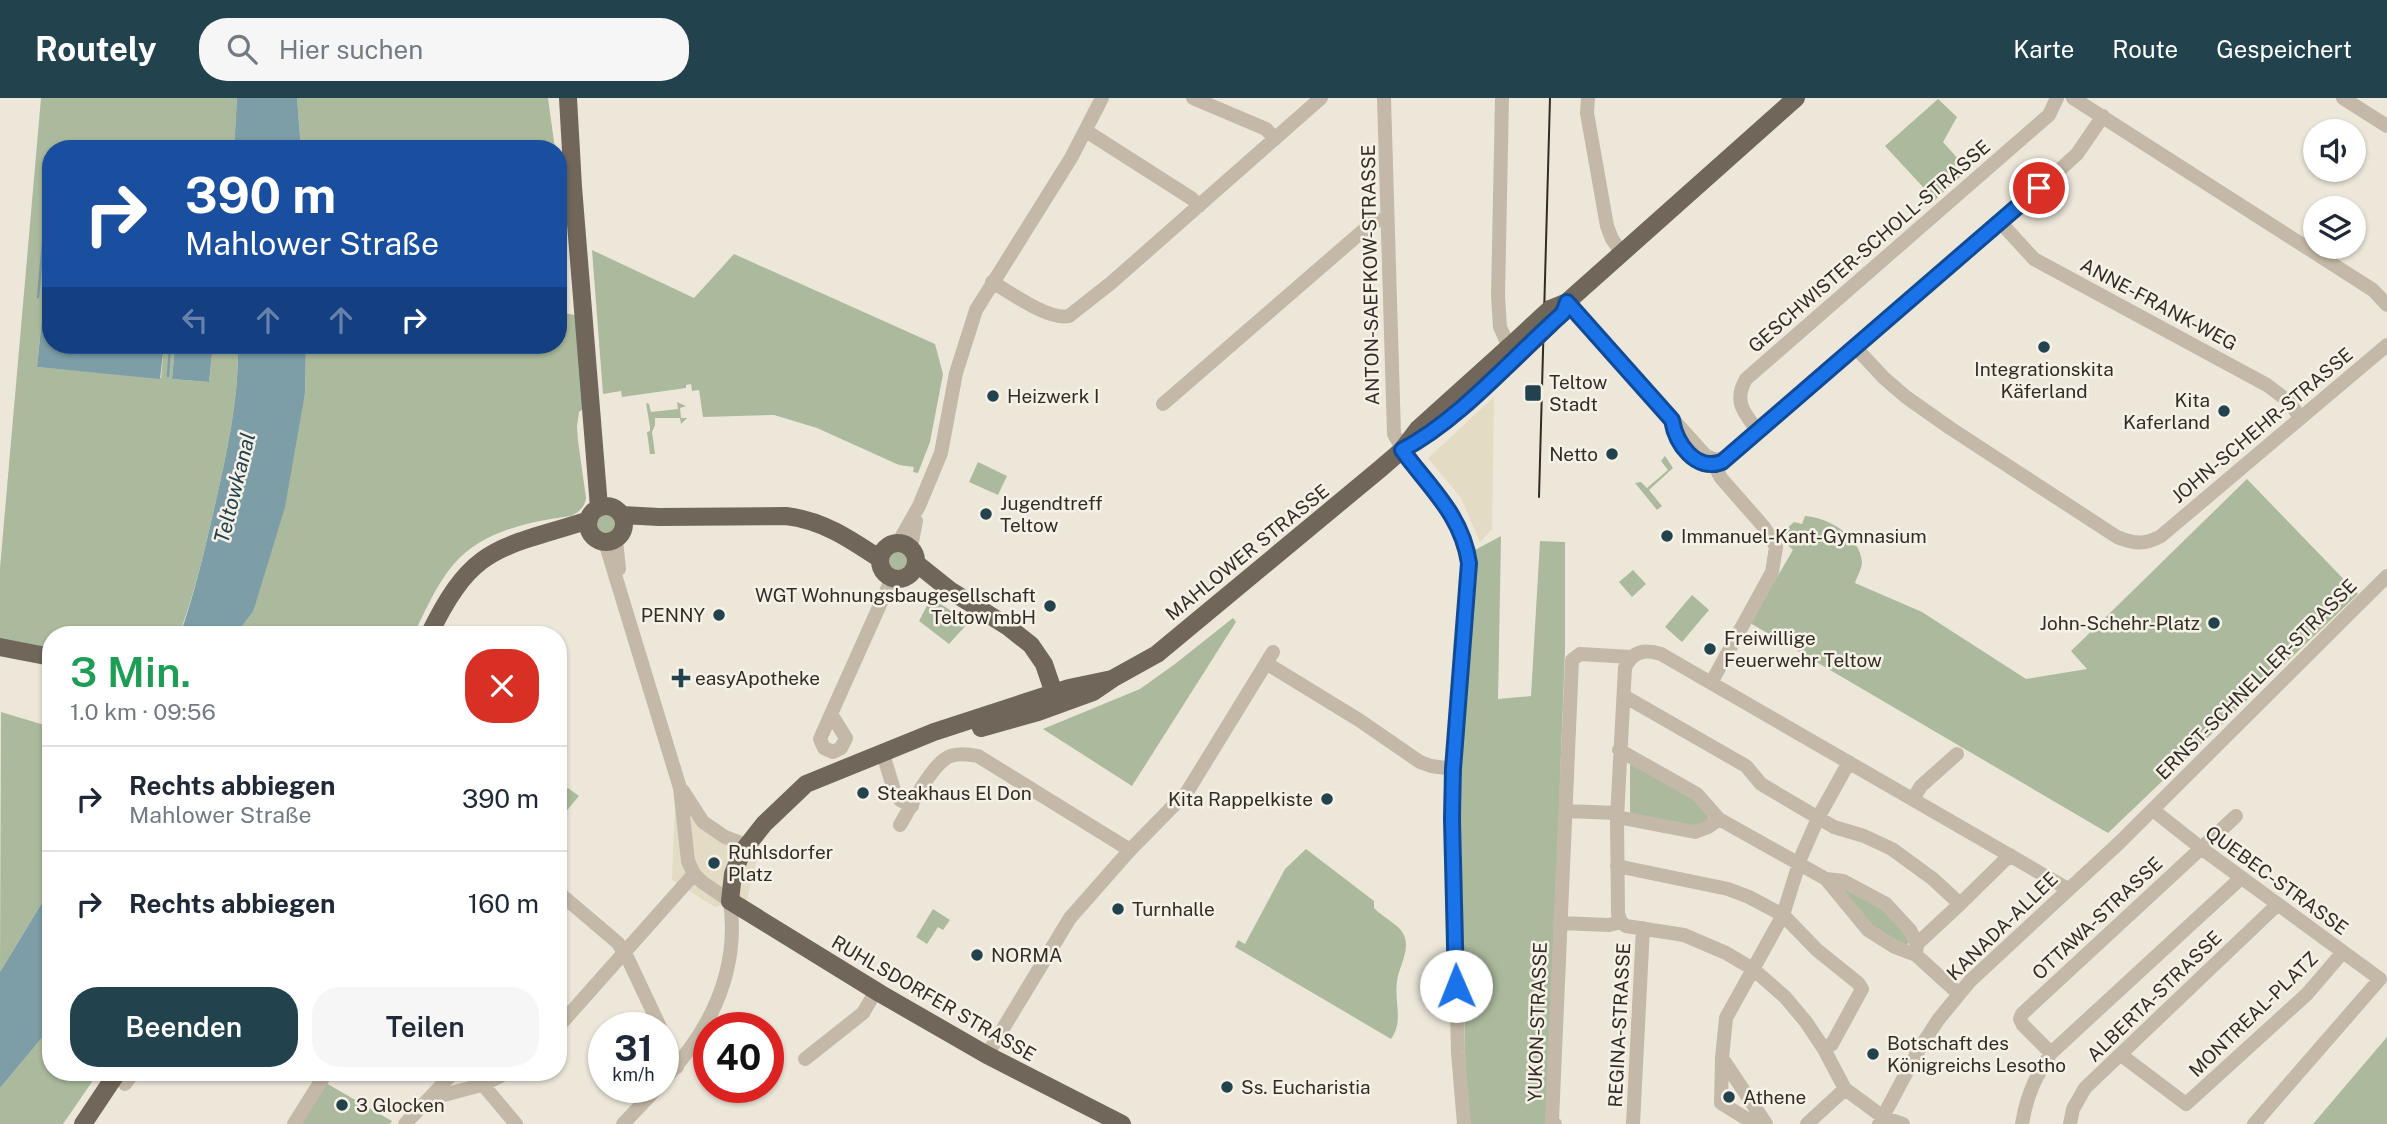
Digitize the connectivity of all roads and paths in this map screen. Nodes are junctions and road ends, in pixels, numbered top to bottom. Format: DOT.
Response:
graph roads {
  1 [pos="559,98"];
  2 [pos="568,98"];
  3 [pos="1102,98"];
  4 [pos="1193,98"];
  5 [pos="1321,98"];
  6 [pos="1384,98"];
  7 [pos="1502,98"];
  8 [pos="1588,98"];
  9 [pos="1797,98"];
  10 [pos="2057,98"];
  11 [pos="2073,98"];
  12 [pos="2343,98"];
  13 [pos="2103,116"];
  14 [pos="2387,126"];
  15 [pos="1086,131"];
  16 [pos="1275,139"];
  17 [pos="570,153"];
  18 [pos="1199,206"];
  19 [pos="1387,218"];
  20 [pos="2001,223"];
  21 [pos="1622,253"];
  22 [pos="992,282"];
  23 [pos="2387,305"];
  24 [pos="1556,312"];
  25 [pos="2387,345"];
  26 [pos="1855,347"];
  27 [pos="1508,356"];
  28 [pos="1163,404"];
  29 [pos="2300,417"];
  30 [pos="1758,431"];
  31 [pos="1402,450"];
  32 [pos="1721,461"];
  33 [pos="607,524"];
  34 [pos="900,556"];
  35 [pos="2387,576"];
  36 [pos="892,578"];
  37 [pos="434,626"];
  38 [pos="0,647"];
  39 [pos="42,655"];
  40 [pos="1631,657"];
  41 [pos="1711,683"];
  42 [pos="1624,696"];
  43 [pos="1056,699"];
  44 [pos="831,713"];
  45 [pos="1619,750"];
  46 [pos="883,754"];
  47 [pos="1957,754"];
  48 [pos="1849,762"];
  49 [pos="1453,769"];
  50 [pos="680,788"];
  51 [pos="1913,799"];
  52 [pos="912,806"];
  53 [pos="1566,810"];
  54 [pos="2153,810"];
  55 [pos="1617,815"];
  56 [pos="1819,816"];
  57 [pos="2236,816"];
  58 [pos="1719,819"];
  59 [pos="900,825"];
  60 [pos="747,845"];
  61 [pos="2201,848"];
  62 [pos="1130,850"];
  63 [pos="2010,855"];
  64 [pos="1800,864"];
  65 [pos="1617,866"];
  66 [pos="694,874"];
  67 [pos="2241,878"];
  68 [pos="1826,879"];
  69 [pos="2068,889"];
  70 [pos="567,900"];
  71 [pos="730,901"];
  72 [pos="1960,904"];
  73 [pos="2277,905"];
  74 [pos="1783,915"];
  75 [pos="1621,922"];
  76 [pos="1560,923"];
  77 [pos="1643,928"];
  78 [pos="1916,949"];
  79 [pos="624,952"];
  80 [pos="2343,953"];
  81 [pos="1753,969"];
  82 [pos="876,991"];
  83 [pos="1958,994"];
  84 [pos="653,1012"];
  85 [pos="567,1017"];
  86 [pos="1824,1049"];
  87 [pos="2051,1053"];
  88 [pos="987,1055"];
  89 [pos="2121,1055"];
  90 [pos="1722,1058"];
  91 [pos="805,1059"];
  92 [pos="679,1064"];
  93 [pos="121,1081"];
  94 [pos="321,1081"];
  95 [pos="446,1081"];
  96 [pos="482,1081"];
  97 [pos="491,1081"];
  98 [pos="485,1084"];
  99 [pos="1845,1089"];
  100 [pos="429,1100"];
  101 [pos="643,1103"];
  102 [pos="1881,1121"];
  103 [pos="1554,1123"];
  104 [pos="83,1124"];
  105 [pos="293,1124"];
  106 [pos="405,1124"];
  107 [pos="516,1124"];
  108 [pos="623,1124"];
  109 [pos="1122,1124"];
  110 [pos="1464,1124"];
  111 [pos="1633,1124"];
  112 [pos="1755,1124"];
  113 [pos="1766,1124"];
  114 [pos="1807,1124"];
  115 [pos="1903,1124"];
  116 [pos="2022,1124"];
  117 [pos="2070,1124"];
  118 [pos="2254,1124"];
  1 -- 17 [label="main road"];
  2 -- 17 [label="main road"];
  3 -- 15 [label="street"];
  4 -- 16 [label="street"];
  5 -- 16 [label="street"];
  6 -- 19 [label="street, ANTON-SAEFKOW-STRASSE"];
  7 -- 27 [label="street"];
  8 -- 21 [label="street"];
  9 -- 21 [label="main road, MAHLOWER STRASSE"];
  10 -- 30 [label="street, GESCHWISTER-SCHOLL-STRASSE"];
  11 -- 13 [label="street"];
  12 -- 14 [label="street"];
  13 -- 20 [label="street"];
  13 -- 23 [label="street"];
  15 -- 18 [label="street"];
  15 -- 22 [label="street"];
  16 -- 18 [label="street"];
  17 -- 33 [label="main road"];
  18 -- 22 [label="street"];
  19 -- 28 [label="street"];
  19 -- 31 [label="street, ANTON-SAEFKOW-STRASSE"];
  20 -- 26 [label="street"];
  20 -- 29 [label="street, ANNE-FRANK-WEG"];
  21 -- 24 [label="main road, MAHLOWER STRASSE"];
  22 -- 34 [label="street"];
  24 -- 27 [label="main road, MAHLOWER STRASSE, bridge"];
  24 -- 32 [label="street"];
  25 -- 29 [label="street, JOHN-SCHEHR-STRASSE"];
  26 -- 29 [label="street, JOHN-SCHEHR-STRASSE"];
  26 -- 30 [label="street"];
  27 -- 31 [label="main road, MAHLOWER STRASSE"];
  30 -- 32 [label="street"];
  31 -- 43 [label="main road, MAHLOWER STRASSE"];
  31 -- 49 [label="street"];
  32 -- 41 [label="street"];
  33 -- 34 [label="main road"];
  33 -- 37 [label="main road"];
  33 -- 50 [label="street"];
  34 -- 36 [label="main road"];
  34 -- 43 [label="main road"];
  35 -- 54 [label="street, ERNST-SCHNELLER-STRASSE"];
  36 -- 44 [label="street"];
  38 -- 39 [label="main road"];
  40 -- 41 [label="street"];
  40 -- 42 [label="street"];
  40 -- 53 [label="street, YUKON-STRASSE"];
  41 -- 48 [label="street"];
  42 -- 45 [label="street"];
  42 -- 56 [label="street"];
  43 -- 46 [label="main road, MAHLOWER STRASSE"];
  45 -- 55 [label="street"];
  45 -- 58 [label="street"];
  46 -- 52 [label="street"];
  46 -- 60 [label="main road, MAHLOWER STRASSE"];
  47 -- 51 [label="street"];
  48 -- 51 [label="street"];
  48 -- 56 [label="street"];
  49 -- 62 [label="street"];
  49 -- 110 [label="street"];
  50 -- 60 [label="street"];
  50 -- 66 [label="street"];
  51 -- 63 [label="street"];
  52 -- 59 [label="street"];
  52 -- 62 [label="street"];
  53 -- 55 [label="street"];
  53 -- 76 [label="street, YUKON-STRASSE"];
  54 -- 61 [label="street, QUEBEC-STRASSE"];
  54 -- 69 [label="street, KANADA-ALLEE"];
  55 -- 58 [label="street"];
  55 -- 65 [label="street"];
  56 -- 64 [label="street"];
  56 -- 72 [label="street"];
  57 -- 61 [label="street, OTTAWA-STRASSE"];
  58 -- 64 [label="street"];
  60 -- 71 [label="main road, MAHLOWER STRASSE"];
  61 -- 67 [label="street, QUEBEC-STRASSE"];
  61 -- 87 [label="street, OTTAWA-STRASSE"];
  62 -- 88 [label="street"];
  63 -- 69 [label="street"];
  63 -- 72 [label="street"];
  64 -- 68 [label="street"];
  64 -- 74 [label="street"];
  65 -- 74 [label="street"];
  65 -- 75 [label="street"];
  66 -- 71 [label="street"];
  66 -- 79 [label="street"];
  67 -- 73 [label="street, QUEBEC-STRASSE"];
  67 -- 87 [label="street"];
  68 -- 78 [label="street"];
  68 -- 78 [label="street"];
  69 -- 83 [label="street, KANADA-ALLEE"];
  70 -- 79 [label="street"];
  71 -- 82 [label="main road, RUHLSDORFER STRASSE"];
  71 -- 92 [label="street"];
  72 -- 78 [label="street"];
  73 -- 80 [label="street, QUEBEC-STRASSE"];
  73 -- 89 [label="street, ALBERTA-STRASSE"];
  74 -- 81 [label="street"];
  74 -- 86 [label="street"];
  75 -- 76 [label="street"];
  75 -- 77 [label="street"];
  76 -- 103 [label="street, YUKON-STRASSE"];
  77 -- 81 [label="street"];
  77 -- 111 [label="street, REGINA-STRASSE"];
  78 -- 83 [label="street"];
  79 -- 84 [label="street"];
  79 -- 85 [label="street"];
  80 -- 89 [label="street, MONTREAL-PLATZ"];
  80 -- 118 [label="street, QUEBEC-STRASSE"];
  81 -- 86 [label="street"];
  81 -- 90 [label="street"];
  82 -- 88 [label="main road, RUHLSDORFER STRASSE"];
  82 -- 91 [label="street"];
  83 -- 102 [label="street, KANADA-ALLEE"];
  86 -- 99 [label="street"];
  87 -- 116 [label="street"];
  88 -- 109 [label="main road, RUHLSDORFER STRASSE"];
  89 -- 117 [label="street, ALBERTA-STRASSE"];
  90 -- 112 [label="street"];
  90 -- 113 [label="street"];
  93 -- 104 [label="main road"];
  94 -- 105 [label="street"];
  95 -- 100 [label="street"];
  96 -- 98 [label="street"];
  97 -- 98 [label="street"];
  98 -- 100 [label="street"];
  98 -- 107 [label="street"];
  99 -- 102 [label="street"];
  99 -- 114 [label="street"];
  100 -- 106 [label="street"];
  101 -- 108 [label="street"];
  102 -- 115 [label="street"];
}
